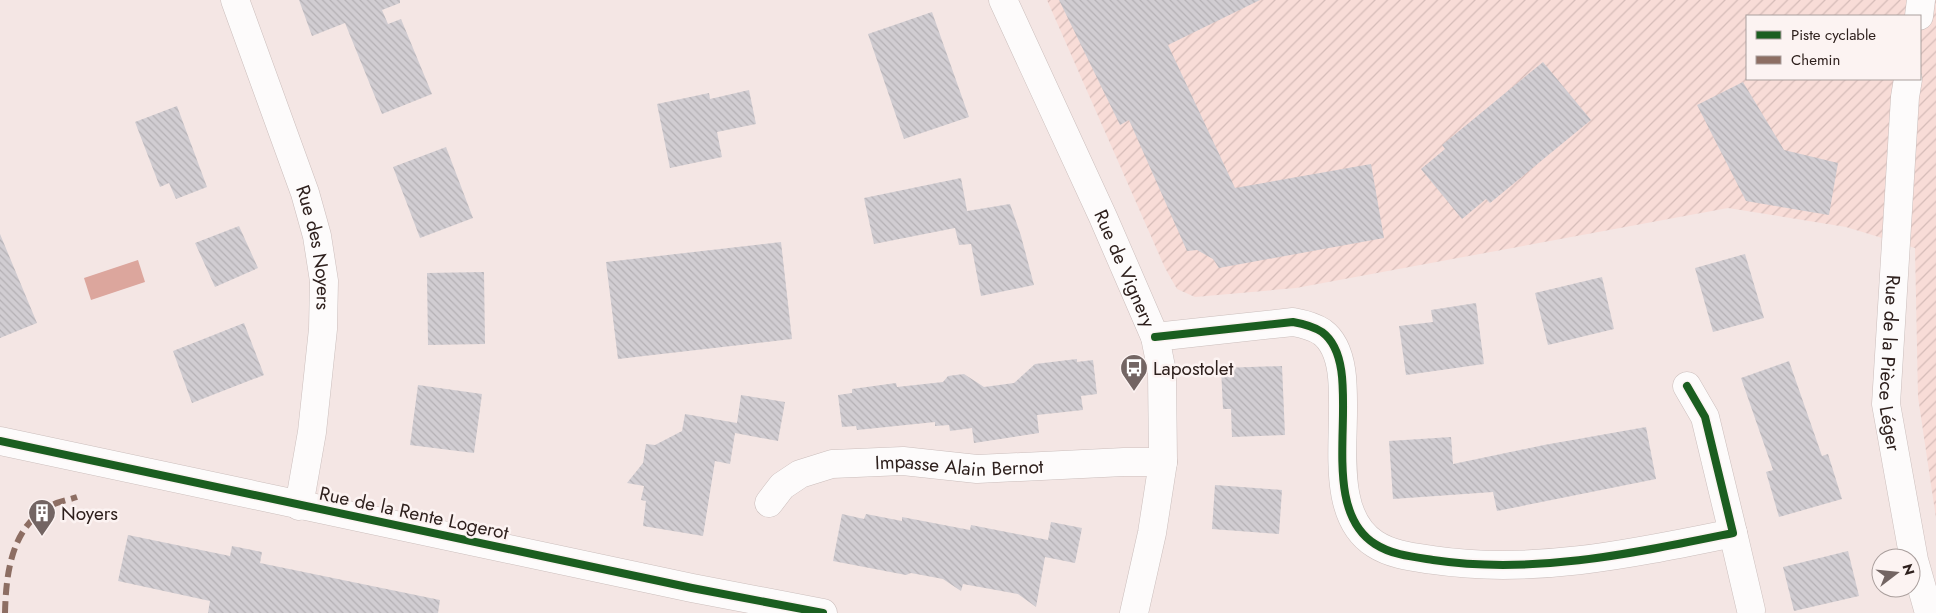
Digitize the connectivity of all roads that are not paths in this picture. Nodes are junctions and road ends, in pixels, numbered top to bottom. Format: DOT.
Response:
graph roads {
  1 [pos="235,0"];
  2 [pos="1003,0"];
  3 [pos="1922,0"];
  4 [pos="1919,15"];
  5 [pos="1908,80"];
  6 [pos="1155,337"];
  7 [pos="1687,386"];
  8 [pos="0,441"];
  9 [pos="1163,462"];
  10 [pos="769,503"];
  11 [pos="299,506"];
  12 [pos="1733,533"];
  13 [pos="1751,610"];
  14 [pos="823,613"];
  15 [pos="1134,613"];
  16 [pos="1929,613"];
  1 -- 11 [label="street, Rue des Noyers"];
  2 -- 6 [label="street, Rue de Vignery"];
  3 -- 4 [label="street"];
  5 -- 16 [label="street, Rue de la Pièce Léger"];
  6 -- 9 [label="street, Rue de Vignery"];
  6 -- 12 [label="street"];
  7 -- 12 [label="street"];
  8 -- 11 [label="street, Rue de la Rente Logerot"];
  9 -- 10 [label="street, Impasse Alain Bernot"];
  9 -- 15 [label="street, Rue de Vignery"];
  11 -- 14 [label="street, Rue de la Rente Logerot"];
  12 -- 13 [label="street"];
}
